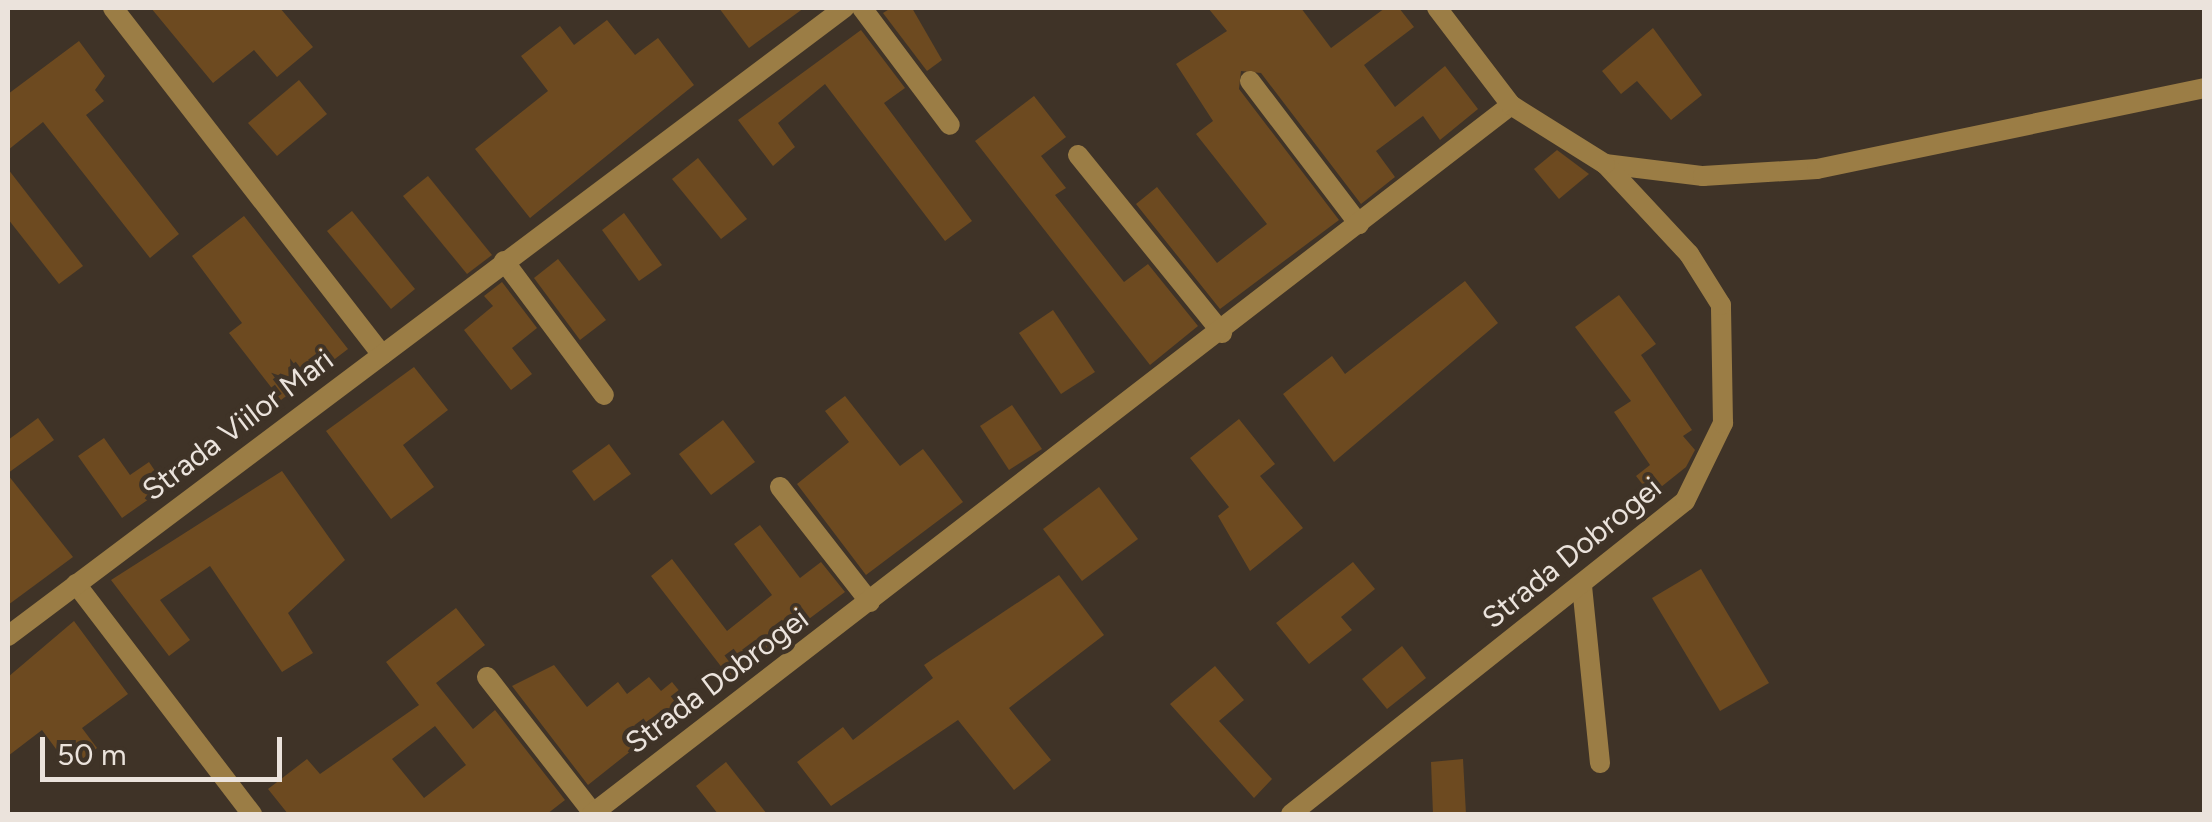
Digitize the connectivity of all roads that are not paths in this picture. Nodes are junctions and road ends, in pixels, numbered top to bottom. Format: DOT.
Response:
graph roads {
  1 [pos="113,8"];
  2 [pos="844,8"];
  3 [pos="862,8"];
  4 [pos="1437,8"];
  5 [pos="1250,81"];
  6 [pos="2204,88"];
  7 [pos="1510,104"];
  8 [pos="950,125"];
  9 [pos="1078,154"];
  10 [pos="1605,164"];
  11 [pos="1360,224"];
  12 [pos="504,261"];
  13 [pos="1222,333"];
  14 [pos="382,356"];
  15 [pos="604,395"];
  16 [pos="780,487"];
  17 [pos="76,584"];
  18 [pos="1582,586"];
  19 [pos="870,602"];
  20 [pos="8,636"];
  21 [pos="487,677"];
  22 [pos="1600,762"];
  23 [pos="598,813"];
  24 [pos="252,814"];
  25 [pos="1290,814"];
  1 -- 14 [label="street"];
  2 -- 12 [label="street, Strada Viilor Mari"];
  3 -- 8 [label="street"];
  4 -- 7 [label="street, Strada Dobrogei"];
  5 -- 11 [label="street"];
  6 -- 10 [label="street"];
  7 -- 10 [label="street, Strada Dobrogei"];
  7 -- 11 [label="street, Strada Dobrogei"];
  9 -- 13 [label="street"];
  10 -- 18 [label="street, Strada Dobrogei"];
  11 -- 13 [label="street, Strada Dobrogei"];
  12 -- 14 [label="street, Strada Viilor Mari"];
  12 -- 15 [label="street"];
  13 -- 19 [label="street, Strada Dobrogei"];
  14 -- 17 [label="street, Strada Viilor Mari"];
  16 -- 19 [label="street"];
  17 -- 20 [label="street, Strada Viilor Mari"];
  17 -- 24 [label="street"];
  18 -- 22 [label="street"];
  18 -- 25 [label="street, Strada Dobrogei"];
  19 -- 23 [label="street, Strada Dobrogei"];
  21 -- 23 [label="street, Strada Dobrogei"];
}
